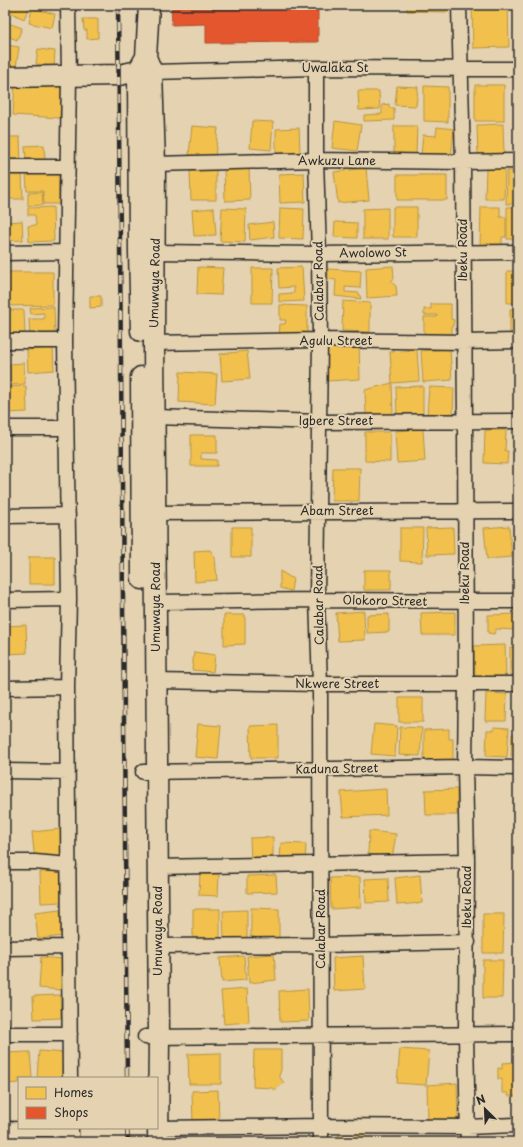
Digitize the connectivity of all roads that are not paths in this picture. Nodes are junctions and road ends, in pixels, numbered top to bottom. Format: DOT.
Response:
graph roads {
  1 [pos="68,5"];
  2 [pos="149,5"];
  3 [pos="459,5"];
  4 [pos="146,67"];
  5 [pos="316,68"];
  6 [pos="460,68"];
  7 [pos="518,69"];
  8 [pos="5,77"];
  9 [pos="69,77"];
  10 [pos="316,160"];
  11 [pos="518,161"];
  12 [pos="463,162"];
  13 [pos="155,164"];
  14 [pos="5,167"];
  15 [pos="67,167"];
  16 [pos="5,252"];
  17 [pos="65,252"];
  18 [pos="155,252"];
  19 [pos="518,252"];
  20 [pos="463,253"];
  21 [pos="319,254"];
  22 [pos="320,340"];
  23 [pos="5,341"];
  24 [pos="65,341"];
  25 [pos="518,341"];
  26 [pos="464,342"];
  27 [pos="154,343"];
  28 [pos="155,417"];
  29 [pos="518,421"];
  30 [pos="320,422"];
  31 [pos="465,422"];
  32 [pos="5,428"];
  33 [pos="65,428"];
  34 [pos="465,510"];
  35 [pos="518,510"];
  36 [pos="319,512"];
  37 [pos="148,513"];
  38 [pos="68,515"];
  39 [pos="5,516"];
  40 [pos="69,599"];
  41 [pos="5,600"];
  42 [pos="317,600"];
  43 [pos="466,601"];
  44 [pos="518,601"];
  45 [pos="156,602"];
  46 [pos="156,681"];
  47 [pos="320,684"];
  48 [pos="466,684"];
  49 [pos="518,684"];
  50 [pos="67,687"];
  51 [pos="5,688"];
  52 [pos="465,767"];
  53 [pos="518,768"];
  54 [pos="321,769"];
  55 [pos="5,771"];
  56 [pos="68,772"];
  57 [pos="150,772"];
  58 [pos="5,862"];
  59 [pos="467,862"];
  60 [pos="321,864"];
  61 [pos="69,865"];
  62 [pos="157,867"];
  63 [pos="468,942"];
  64 [pos="321,945"];
  65 [pos="158,946"];
  66 [pos="69,947"];
  67 [pos="5,948"];
  68 [pos="5,1034"];
  69 [pos="70,1034"];
  70 [pos="466,1034"];
  71 [pos="518,1034"];
  72 [pos="321,1035"];
  73 [pos="152,1037"];
  74 [pos="70,1077"];
  75 [pos="144,1077"];
  76 [pos="152,1077"];
  77 [pos="518,1125"];
  78 [pos="321,1126"];
  79 [pos="467,1127"];
  80 [pos="5,1129"];
  81 [pos="71,1133"];
  82 [pos="151,1135"];
  83 [pos="321,1142"];
  84 [pos="468,1142"];
  1 -- 9 [label="street"];
  2 -- 4 [label="street"];
  3 -- 6 [label="street, Ibeku Road"];
  4 -- 5 [label="street, Uwalaka St"];
  4 -- 9 [label="street"];
  4 -- 13 [label="street, Umuwaya Road"];
  4 -- 37 [label="street, Umuwaya Road"];
  5 -- 6 [label="street, Uwalaka St"];
  5 -- 10 [label="street, Calabar Road"];
  6 -- 7 [label="street, Uwalaka St"];
  6 -- 12 [label="street, Ibeku Road"];
  8 -- 9 [label="street"];
  9 -- 15 [label="street"];
  10 -- 12 [label="street, Awkuzu Lane"];
  10 -- 13 [label="street, Awkuzu Lane"];
  10 -- 21 [label="street, Calabar Road"];
  11 -- 12 [label="street, Awkuzu Lane"];
  12 -- 20 [label="street, Ibeku Road"];
  13 -- 18 [label="street, Umuwaya Road"];
  14 -- 15 [label="street"];
  15 -- 17 [label="street"];
  16 -- 17 [label="street"];
  17 -- 24 [label="street"];
  18 -- 21 [label="street, Awolowo St"];
  18 -- 27 [label="street, Umuwaya Road"];
  19 -- 20 [label="street, Awolowo St"];
  20 -- 21 [label="street, Awolowo St"];
  20 -- 26 [label="street, Ibeku Road"];
  21 -- 22 [label="street, Calabar Road"];
  22 -- 26 [label="street, Agulu Street"];
  22 -- 27 [label="street, Agulu Street"];
  22 -- 30 [label="street, Calabar Road"];
  23 -- 24 [label="street"];
  24 -- 33 [label="street"];
  25 -- 26 [label="street, Agulu Street"];
  26 -- 31 [label="street, Ibeku Road"];
  27 -- 28 [label="street, Umuwaya Road"];
  28 -- 30 [label="street, Igbere Street"];
  28 -- 37 [label="street, Umuwaya Road"];
  29 -- 31 [label="street, Igbere Street"];
  30 -- 31 [label="street, Igbere Street"];
  30 -- 36 [label="street, Calabar Road"];
  31 -- 34 [label="street, Ibeku Road"];
  32 -- 33 [label="street"];
  33 -- 38 [label="street"];
  34 -- 35 [label="street, Abam Street"];
  34 -- 36 [label="street, Abam Street"];
  34 -- 43 [label="street, Ibeku Road"];
  36 -- 37 [label="street, Abam Street"];
  36 -- 42 [label="street, Calabar Road"];
  37 -- 45 [label="street, Umuwaya Road"];
  37 -- 57 [label="street, Umuwaya Road"];
  38 -- 39 [label="street"];
  38 -- 40 [label="street"];
  40 -- 41 [label="street"];
  40 -- 50 [label="street"];
  42 -- 43 [label="street, Olokoro Street"];
  42 -- 45 [label="street, Olokoro Street"];
  42 -- 47 [label="street, Calabar Road"];
  43 -- 44 [label="street, Olokoro Street"];
  43 -- 48 [label="street, Ibeku Road"];
  45 -- 46 [label="street, Umuwaya Road"];
  46 -- 47 [label="street, Nkwere Street"];
  46 -- 57 [label="street, Umuwaya Road"];
  47 -- 48 [label="street, Nkwere Street"];
  47 -- 54 [label="street, Calabar Road"];
  48 -- 49 [label="street, Nkwere Street"];
  48 -- 52 [label="street, Ibeku Road"];
  50 -- 51 [label="street"];
  50 -- 56 [label="street"];
  52 -- 53 [label="street, Kaduna Street"];
  52 -- 54 [label="street, Kaduna Street"];
  52 -- 59 [label="street, Ibeku Road"];
  54 -- 57 [label="street, Kaduna Street"];
  54 -- 60 [label="street, Calabar Road"];
  55 -- 56 [label="street"];
  56 -- 61 [label="street"];
  57 -- 62 [label="street, Umuwaya Road"];
  57 -- 73 [label="street, Umuwaya Road"];
  58 -- 61 [label="street"];
  59 -- 60 [label="street"];
  59 -- 63 [label="street, Ibeku Road"];
  60 -- 62 [label="street"];
  60 -- 64 [label="street, Calabar Road"];
  61 -- 66 [label="street"];
  62 -- 65 [label="street, Umuwaya Road"];
  63 -- 64 [label="street"];
  63 -- 70 [label="street, Ibeku Road"];
  64 -- 65 [label="street"];
  64 -- 72 [label="street, Calabar Road"];
  65 -- 73 [label="street, Umuwaya Road"];
  66 -- 67 [label="street"];
  66 -- 69 [label="street"];
  68 -- 69 [label="street"];
  69 -- 74 [label="street"];
  70 -- 71 [label="street"];
  70 -- 72 [label="street"];
  70 -- 79 [label="street, Ibeku Road"];
  72 -- 73 [label="street"];
  72 -- 78 [label="street, Calabar Road"];
  73 -- 75 [label="street, Umuwaya Road"];
  73 -- 76 [label="street, Umuwaya Road"];
  77 -- 79 [label="street"];
  78 -- 79 [label="street"];
  78 -- 82 [label="street"];
  78 -- 83 [label="street, Calabar Road"];
  79 -- 84 [label="street, Ibeku Road"];
  80 -- 81 [label="street"];
}
